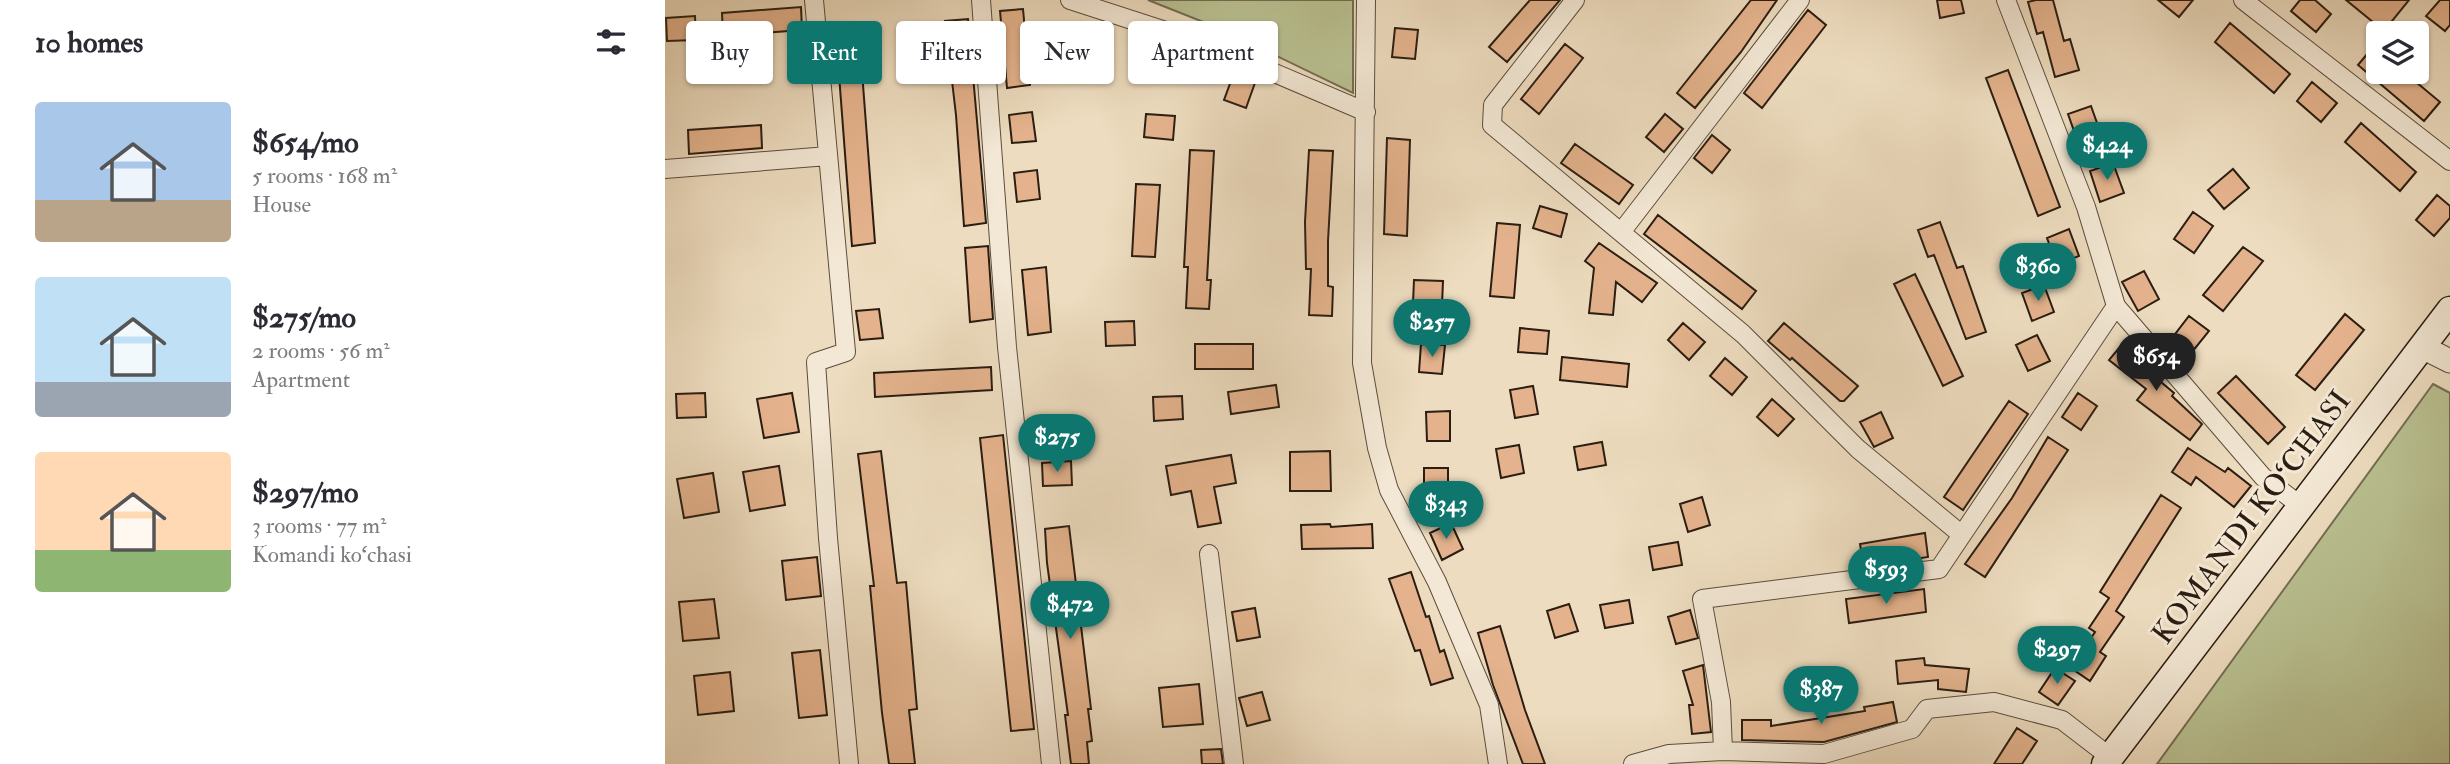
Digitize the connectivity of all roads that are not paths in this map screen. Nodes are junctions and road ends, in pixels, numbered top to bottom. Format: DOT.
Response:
graph roads {
  1 [pos="814,0"];
  2 [pos="981,0"];
  3 [pos="1070,0"];
  4 [pos="1366,0"];
  5 [pos="1576,0"];
  6 [pos="1800,0"];
  7 [pos="2006,0"];
  8 [pos="2243,0"];
  9 [pos="1366,112"];
  10 [pos="828,156"];
  11 [pos="2450,161"];
  12 [pos="665,169"];
  13 [pos="1622,231"];
  14 [pos="2116,306"];
  15 [pos="2450,310"];
  16 [pos="2422,347"];
  17 [pos="2450,360"];
  18 [pos="2301,506"];
  19 [pos="1962,535"];
  20 [pos="1209,554"];
  21 [pos="1723,751"];
  22 [pos="2107,760"];
  23 [pos="849,764"];
  24 [pos="1051,764"];
  25 [pos="1234,764"];
  26 [pos="1498,764"];
  27 [pos="1633,764"];
  1 -- 10 [label="street"];
  2 -- 24 [label="street"];
  3 -- 9 [label="street"];
  4 -- 9 [label="street"];
  5 -- 13 [label="street"];
  6 -- 13 [label="street"];
  7 -- 14 [label="street"];
  8 -- 11 [label="street"];
  9 -- 26 [label="street"];
  10 -- 12 [label="street"];
  10 -- 23 [label="street"];
  13 -- 19 [label="street"];
  14 -- 18 [label="street"];
  14 -- 19 [label="street"];
  15 -- 16 [label="main road, KOMANDI KO‘CHASI"];
  16 -- 17 [label="street"];
  16 -- 18 [label="main road, KOMANDI KO‘CHASI"];
  18 -- 22 [label="main road, KOMANDI KO‘CHASI"];
  19 -- 21 [label="street"];
  20 -- 25 [label="street"];
  21 -- 22 [label="street"];
  21 -- 27 [label="street"];
}
